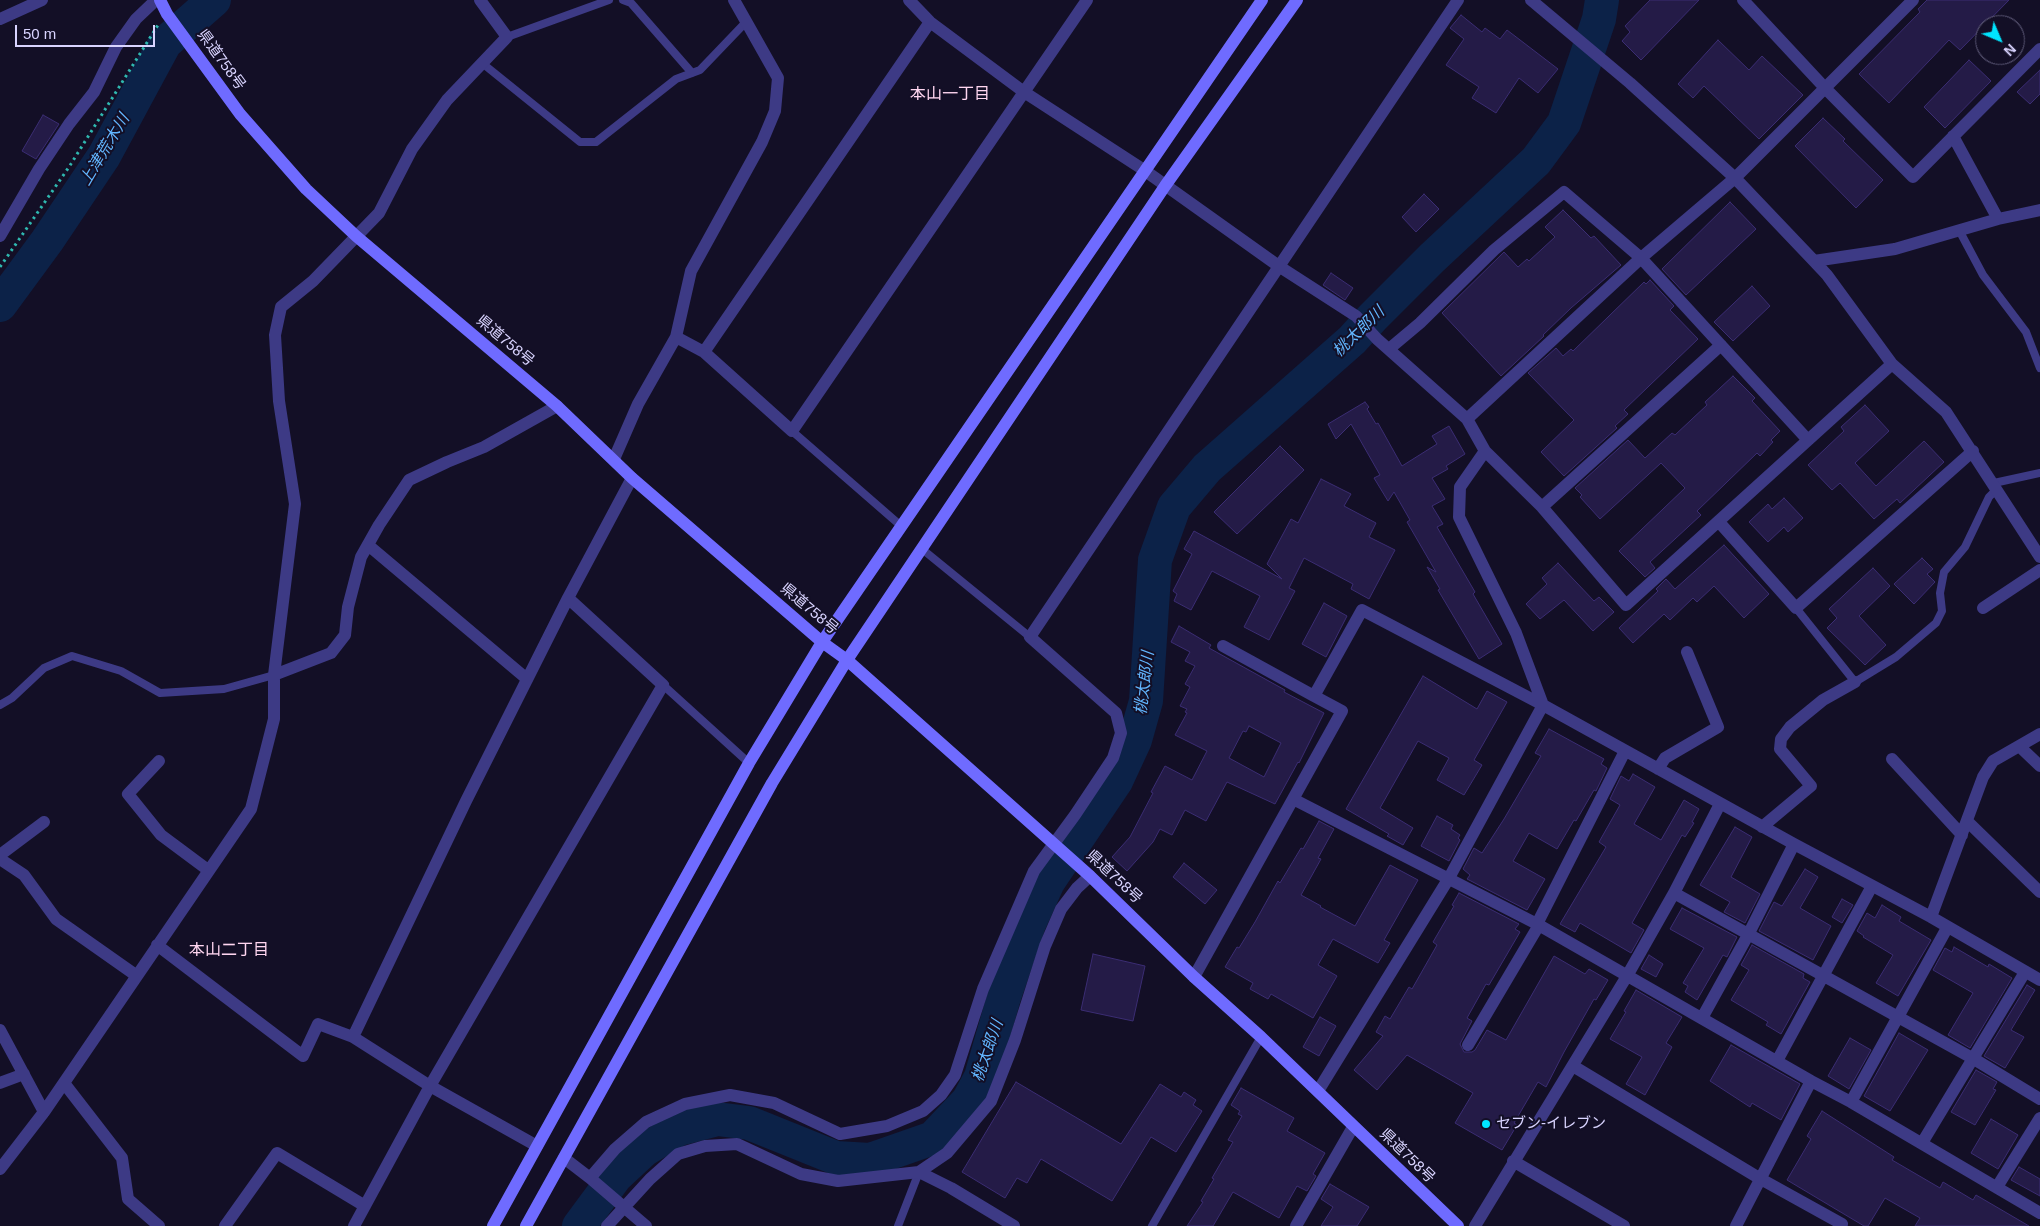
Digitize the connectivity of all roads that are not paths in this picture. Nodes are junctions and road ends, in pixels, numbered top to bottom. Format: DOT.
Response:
graph roads {
  1 [pos="42,0"];
  2 [pos="158,0"];
  3 [pos="480,0"];
  4 [pos="609,0"];
  5 [pos="623,0"];
  6 [pos="734,0"];
  7 [pos="909,0"];
  8 [pos="1087,0"];
  9 [pos="1262,0"];
  10 [pos="1297,0"];
  11 [pos="1458,0"];
  12 [pos="1531,0"];
  13 [pos="1743,0"];
  14 [pos="1762,0"];
  15 [pos="1913,0"];
  16 [pos="1752,10"];
  17 [pos="0,19"];
  18 [pos="746,22"];
  19 [pos="930,22"];
  20 [pos="507,37"];
  21 [pos="2040,49"];
  22 [pos="482,63"];
  23 [pos="692,73"];
  24 [pos="1825,88"];
  25 [pos="1024,92"];
  26 [pos="1953,136"];
  27 [pos="1144,170"];
  28 [pos="1735,178"];
  29 [pos="1166,186"];
  30 [pos="2040,210"];
  31 [pos="1998,219"];
  32 [pos="1959,230"];
  33 [pos="0,236"];
  34 [pos="356,236"];
  35 [pos="1641,258"];
  36 [pos="1814,261"];
  37 [pos="1280,268"];
  38 [pos="676,337"];
  39 [pos="1721,344"];
  40 [pos="1389,350"];
  41 [pos="704,352"];
  42 [pos="1892,364"];
  43 [pos="2040,368"];
  44 [pos="557,406"];
  45 [pos="1467,419"];
  46 [pos="792,431"];
  47 [pos="1807,439"];
  48 [pos="1485,451"];
  49 [pos="1973,451"];
  50 [pos="614,459"];
  51 [pos="2040,474"];
  52 [pos="632,478"];
  53 [pos="1996,486"];
  54 [pos="1542,508"];
  55 [pos="1718,522"];
  56 [pos="900,525"];
  57 [pos="368,545"];
  58 [pos="922,549"];
  59 [pos="2040,557"];
  60 [pos="2040,570"];
  61 [pos="568,598"];
  62 [pos="1796,608"];
  63 [pos="1983,608"];
  64 [pos="1030,637"];
  65 [pos="822,642"];
  66 [pos="1223,646"];
  67 [pos="1687,652"];
  68 [pos="847,660"];
  69 [pos="274,675"];
  70 [pos="527,679"];
  71 [pos="1855,682"];
  72 [pos="663,686"];
  73 [pos="1314,696"];
  74 [pos="0,705"];
  75 [pos="1543,705"];
  76 [pos="2040,734"];
  77 [pos="2019,746"];
  78 [pos="1624,751"];
  79 [pos="1892,759"];
  80 [pos="159,761"];
  81 [pos="749,763"];
  82 [pos="2040,766"];
  83 [pos="1658,769"];
  84 [pos="1293,799"];
  85 [pos="1720,804"];
  86 [pos="1967,821"];
  87 [pos="44,822"];
  88 [pos="1762,827"];
  89 [pos="1962,835"];
  90 [pos="1053,843"];
  91 [pos="1794,844"];
  92 [pos="0,855"];
  93 [pos="0,859"];
  94 [pos="208,870"];
  95 [pos="1090,876"];
  96 [pos="1449,878"];
  97 [pos="1872,886"];
  98 [pos="2040,892"];
  99 [pos="1674,893"];
  100 [pos="1931,917"];
  101 [pos="1538,925"];
  102 [pos="1947,928"];
  103 [pos="1748,935"];
  104 [pos="157,945"];
  105 [pos="2025,972"];
  106 [pos="137,976"];
  107 [pos="1627,976"];
  108 [pos="1823,976"];
  109 [pos="1194,977"];
  110 [pos="2040,980"];
  111 [pos="1897,1017"];
  112 [pos="1702,1018"];
  113 [pos="0,1030"];
  114 [pos="353,1037"];
  115 [pos="1261,1037"];
  116 [pos="1468,1045"];
  117 [pos="1974,1059"];
  118 [pos="1777,1061"];
  119 [pos="1573,1066"];
  120 [pos="24,1074"];
  121 [pos="1811,1081"];
  122 [pos="0,1083"];
  123 [pos="64,1083"];
  124 [pos="430,1086"];
  125 [pos="1318,1091"];
  126 [pos="2040,1098"];
  127 [pos="1851,1102"];
  128 [pos="44,1112"];
  129 [pos="2040,1118"];
  130 [pos="1354,1127"];
  131 [pos="1922,1144"];
  132 [pos="537,1146"];
  133 [pos="564,1158"];
  134 [pos="1514,1161"];
  135 [pos="0,1169"];
  136 [pos="919,1172"];
  137 [pos="590,1178"];
  138 [pos="1759,1178"];
  139 [pos="1997,1188"];
  140 [pos="365,1206"];
  141 [pos="624,1208"];
  142 [pos="2040,1213"];
  143 [pos="1843,1225"];
  144 [pos="159,1226"];
  145 [pos="225,1226"];
  146 [pos="354,1226"];
  147 [pos="493,1226"];
  148 [pos="526,1226"];
  149 [pos="607,1226"];
  150 [pos="646,1226"];
  151 [pos="898,1226"];
  152 [pos="1014,1226"];
  153 [pos="1152,1226"];
  154 [pos="1296,1226"];
  155 [pos="1458,1226"];
  156 [pos="1475,1226"];
  157 [pos="1624,1226"];
  158 [pos="1736,1226"];
  1 -- 17 [label="street"];
  2 -- 33 [label="street"];
  2 -- 34 [label="street, 県道758号"];
  3 -- 20 [label="street"];
  4 -- 20 [label="lane"];
  5 -- 23 [label="lane"];
  6 -- 18 [label="street"];
  7 -- 19 [label="street"];
  8 -- 25 [label="street"];
  9 -- 27 [label="street"];
  10 -- 29 [label="street"];
  11 -- 37 [label="street"];
  12 -- 28 [label="street"];
  13 -- 16 [label="street"];
  14 -- 16 [label="street"];
  15 -- 24 [label="street"];
  16 -- 24 [label="street"];
  18 -- 23 [label="lane"];
  18 -- 38 [label="street"];
  19 -- 25 [label="street"];
  19 -- 41 [label="street"];
  20 -- 22 [label="street"];
  21 -- 26 [label="street"];
  22 -- 23 [label="lane"];
  22 -- 34 [label="street"];
  24 -- 26 [label="street"];
  24 -- 28 [label="street"];
  25 -- 27 [label="street"];
  25 -- 46 [label="street"];
  26 -- 31 [label="street"];
  27 -- 29 [label="street"];
  27 -- 56 [label="street"];
  28 -- 35 [label="street"];
  28 -- 36 [label="street"];
  29 -- 37 [label="street"];
  29 -- 58 [label="street"];
  30 -- 31 [label="street"];
  31 -- 32 [label="street"];
  32 -- 36 [label="street"];
  32 -- 43 [label="lane"];
  34 -- 44 [label="street, 県道758号"];
  34 -- 69 [label="street"];
  35 -- 39 [label="street"];
  35 -- 40 [label="street"];
  35 -- 45 [label="street"];
  36 -- 42 [label="street"];
  37 -- 40 [label="street"];
  37 -- 64 [label="street"];
  38 -- 41 [label="street"];
  38 -- 50 [label="street"];
  39 -- 47 [label="street"];
  39 -- 54 [label="street"];
  40 -- 45 [label="street"];
  41 -- 46 [label="street"];
  42 -- 47 [label="street"];
  42 -- 49 [label="street"];
  44 -- 50 [label="street, 県道758号"];
  44 -- 57 [label="street"];
  45 -- 48 [label="street"];
  46 -- 56 [label="lane"];
  47 -- 55 [label="street"];
  48 -- 54 [label="street"];
  48 -- 75 [label="street"];
  49 -- 53 [label="street"];
  49 -- 62 [label="street"];
  50 -- 52 [label="street, 県道758号"];
  51 -- 53 [label="lane"];
  52 -- 61 [label="street"];
  52 -- 65 [label="street, 県道758号"];
  53 -- 59 [label="street"];
  53 -- 71 [label="lane"];
  54 -- 55 [label="street"];
  55 -- 62 [label="street"];
  56 -- 65 [label="street"];
  57 -- 69 [label="street"];
  57 -- 70 [label="street"];
  58 -- 64 [label="lane"];
  58 -- 68 [label="street"];
  60 -- 63 [label="street"];
  61 -- 70 [label="street"];
  61 -- 72 [label="street"];
  62 -- 71 [label="lane"];
  64 -- 90 [label="street"];
  65 -- 68 [label="street, 県道758号"];
  65 -- 81 [label="street"];
  66 -- 73 [label="street"];
  67 -- 83 [label="street"];
  68 -- 90 [label="street, 県道758号"];
  68 -- 133 [label="street"];
  69 -- 74 [label="lane"];
  69 -- 94 [label="street"];
  70 -- 114 [label="street"];
  71 -- 88 [label="street"];
  72 -- 81 [label="lane"];
  72 -- 124 [label="street"];
  73 -- 75 [label="street"];
  73 -- 84 [label="street"];
  75 -- 78 [label="street"];
  75 -- 96 [label="street"];
  76 -- 77 [label="street"];
  77 -- 82 [label="street"];
  77 -- 86 [label="street"];
  78 -- 83 [label="street"];
  78 -- 101 [label="street"];
  79 -- 89 [label="street"];
  80 -- 94 [label="street"];
  81 -- 132 [label="street"];
  83 -- 85 [label="street"];
  84 -- 96 [label="street"];
  84 -- 109 [label="street"];
  85 -- 88 [label="street"];
  85 -- 99 [label="street"];
  86 -- 89 [label="street"];
  86 -- 98 [label="street"];
  87 -- 92 [label="street"];
  88 -- 91 [label="street"];
  89 -- 100 [label="street"];
  90 -- 95 [label="street, 県道758号"];
  90 -- 137 [label="street"];
  91 -- 97 [label="street"];
  91 -- 103 [label="street"];
  93 -- 106 [label="street"];
  94 -- 104 [label="street"];
  95 -- 109 [label="street, 県道758号"];
  95 -- 136 [label="street"];
  96 -- 101 [label="street"];
  96 -- 125 [label="street"];
  97 -- 100 [label="street"];
  97 -- 108 [label="street"];
  99 -- 103 [label="street"];
  99 -- 107 [label="street"];
  100 -- 102 [label="street"];
  101 -- 107 [label="street"];
  101 -- 116 [label="street"];
  102 -- 105 [label="street"];
  102 -- 111 [label="street"];
  103 -- 108 [label="street"];
  103 -- 112 [label="street"];
  104 -- 106 [label="street"];
  104 -- 114 [label="street"];
  105 -- 110 [label="street"];
  105 -- 117 [label="street"];
  106 -- 123 [label="street"];
  107 -- 112 [label="street"];
  107 -- 119 [label="street"];
  108 -- 111 [label="street"];
  108 -- 118 [label="street"];
  109 -- 115 [label="street, 県道758号"];
  111 -- 117 [label="street"];
  111 -- 127 [label="street"];
  112 -- 118 [label="street"];
  113 -- 120 [label="street"];
  114 -- 124 [label="street"];
  115 -- 125 [label="street, 県道758号"];
  115 -- 153 [label="lane"];
  117 -- 126 [label="street"];
  117 -- 131 [label="street"];
  118 -- 121 [label="street"];
  119 -- 134 [label="street"];
  119 -- 138 [label="street"];
  120 -- 122 [label="street"];
  120 -- 128 [label="street"];
  121 -- 127 [label="street"];
  121 -- 138 [label="street"];
  123 -- 128 [label="street"];
  123 -- 144 [label="street"];
  124 -- 132 [label="street"];
  124 -- 140 [label="street"];
  125 -- 130 [label="street, 県道758号"];
  127 -- 131 [label="street"];
  128 -- 135 [label="street"];
  129 -- 139 [label="street"];
  130 -- 154 [label="street"];
  130 -- 155 [label="street, 県道758号"];
  131 -- 139 [label="street"];
  132 -- 147 [label="street"];
  133 -- 137 [label="street"];
  133 -- 148 [label="street"];
  134 -- 156 [label="street"];
  134 -- 157 [label="street"];
  136 -- 141 [label="street"];
  136 -- 151 [label="lane"];
  136 -- 152 [label="street"];
  137 -- 141 [label="street"];
  138 -- 143 [label="street"];
  138 -- 158 [label="street"];
  139 -- 142 [label="street"];
  140 -- 145 [label="street"];
  140 -- 146 [label="street"];
  141 -- 149 [label="street"];
  141 -- 150 [label="street"];
}
